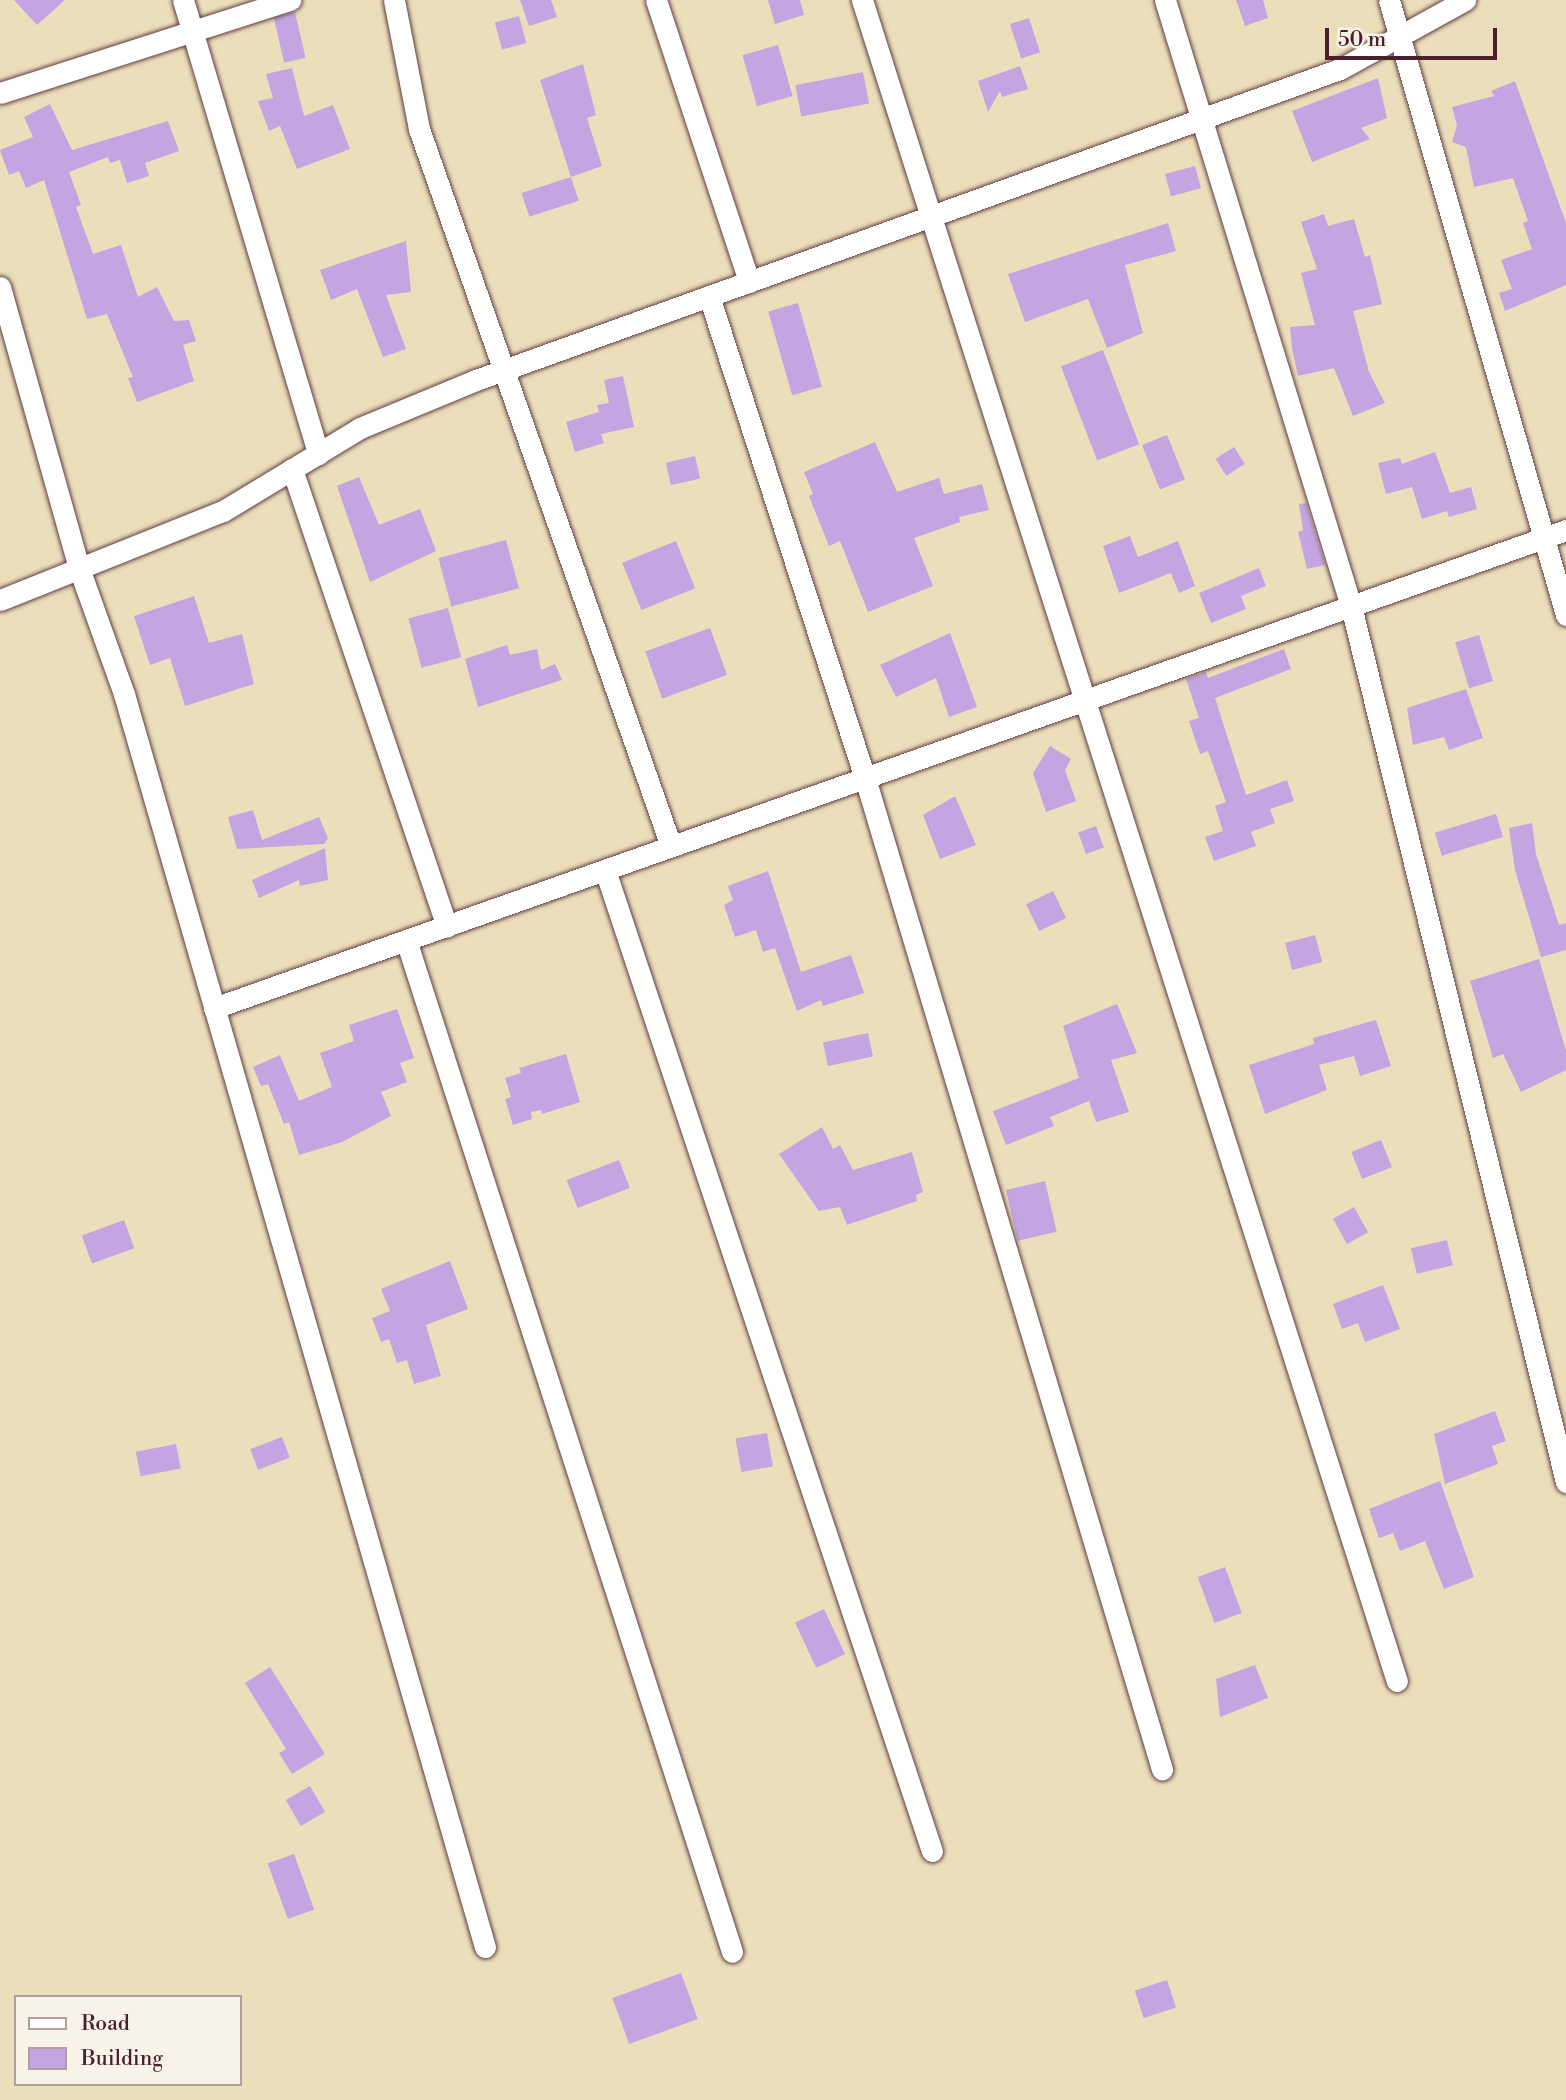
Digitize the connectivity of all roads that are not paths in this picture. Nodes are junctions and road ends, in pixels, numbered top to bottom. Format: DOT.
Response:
graph roads {
  1 [pos="183,0"];
  2 [pos="290,0"];
  3 [pos="394,0"];
  4 [pos="656,0"];
  5 [pos="862,0"];
  6 [pos="1165,0"];
  7 [pos="1389,0"];
  8 [pos="1465,0"];
  9 [pos="192,31"];
  10 [pos="1400,35"];
  11 [pos="0,93"];
  12 [pos="1203,118"];
  13 [pos="934,215"];
  14 [pos="749,282"];
  15 [pos="0,287"];
  16 [pos="709,296"];
  17 [pos="501,371"];
  18 [pos="318,454"];
  19 [pos="292,469"];
  20 [pos="1566,530"];
  21 [pos="1544,538"];
  22 [pos="80,571"];
  23 [pos="0,600"];
  24 [pos="1351,606"];
  25 [pos="1566,615"];
  26 [pos="1087,699"];
  27 [pos="864,778"];
  28 [pos="671,846"];
  29 [pos="605,870"];
  30 [pos="447,926"];
  31 [pos="405,940"];
  32 [pos="214,1008"];
  33 [pos="1566,1482"];
  34 [pos="1397,1681"];
  35 [pos="1162,1769"];
  36 [pos="932,1852"];
  37 [pos="485,1947"];
  38 [pos="732,1952"];
  1 -- 9 [label="street"];
  2 -- 9 [label="street"];
  3 -- 17 [label="street"];
  4 -- 14 [label="street"];
  5 -- 13 [label="street"];
  6 -- 12 [label="street"];
  7 -- 10 [label="street"];
  8 -- 10 [label="street"];
  9 -- 11 [label="street"];
  9 -- 18 [label="street"];
  10 -- 12 [label="street"];
  10 -- 21 [label="street"];
  12 -- 13 [label="street"];
  12 -- 24 [label="street"];
  13 -- 14 [label="street"];
  13 -- 26 [label="street"];
  14 -- 16 [label="street"];
  15 -- 22 [label="street"];
  16 -- 17 [label="street"];
  16 -- 27 [label="street"];
  17 -- 18 [label="street"];
  17 -- 28 [label="street"];
  18 -- 19 [label="street"];
  19 -- 22 [label="street"];
  19 -- 30 [label="street"];
  20 -- 21 [label="street"];
  21 -- 24 [label="street"];
  21 -- 25 [label="street"];
  22 -- 23 [label="street"];
  22 -- 32 [label="street"];
  24 -- 26 [label="street"];
  24 -- 33 [label="street"];
  26 -- 27 [label="street"];
  26 -- 34 [label="street"];
  27 -- 28 [label="street"];
  27 -- 35 [label="street"];
  28 -- 29 [label="street"];
  29 -- 30 [label="street"];
  29 -- 36 [label="street"];
  30 -- 31 [label="street"];
  31 -- 32 [label="street"];
  31 -- 38 [label="street"];
  32 -- 37 [label="street"];
}
